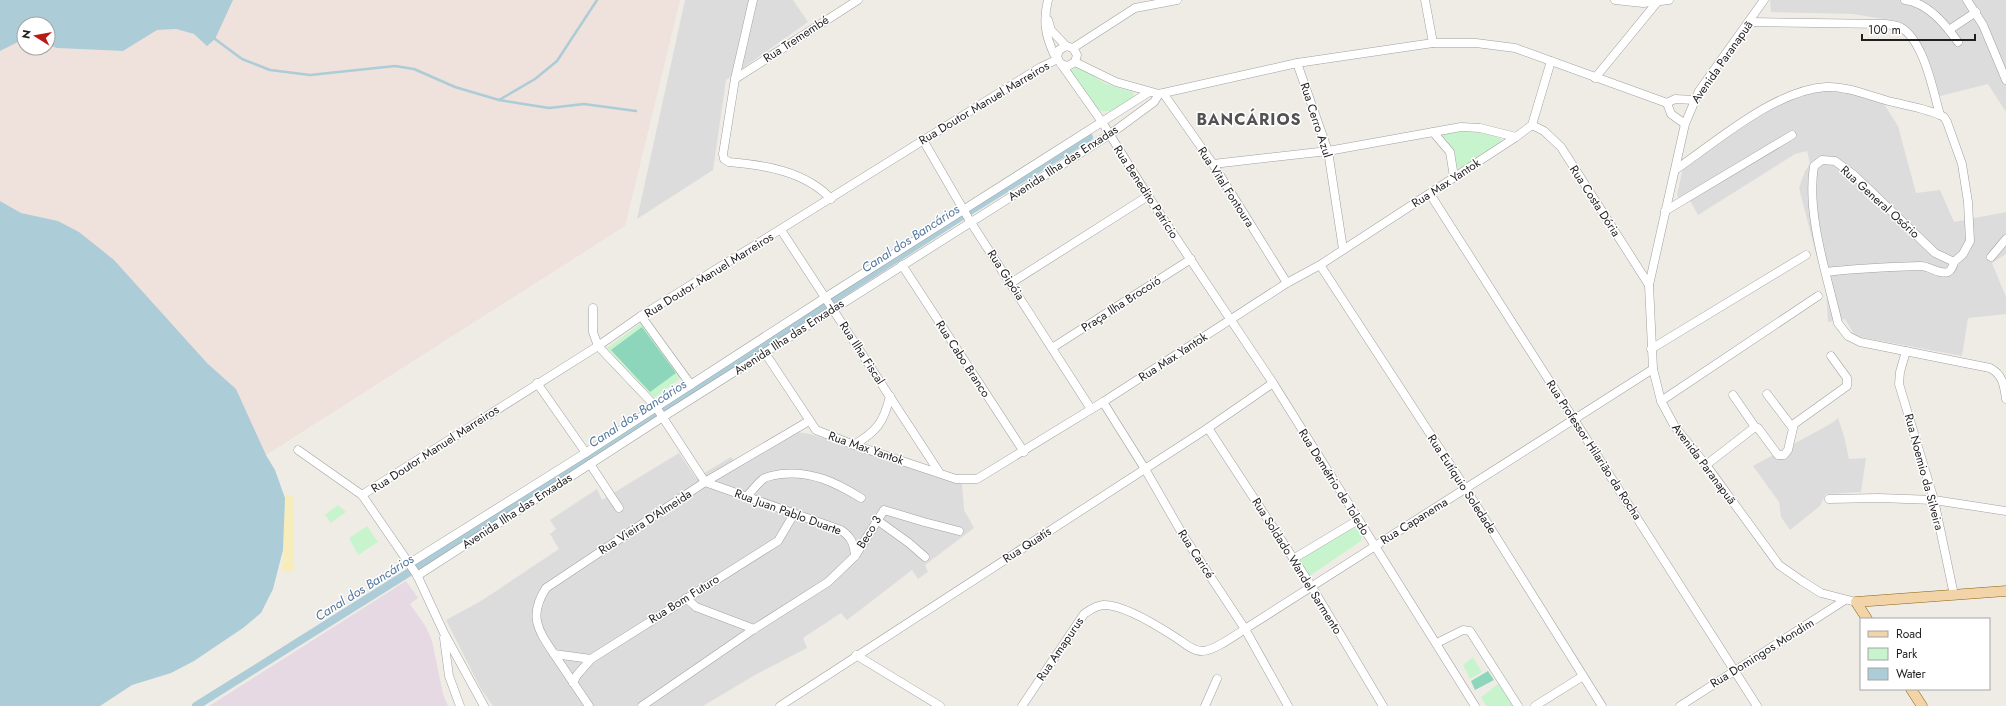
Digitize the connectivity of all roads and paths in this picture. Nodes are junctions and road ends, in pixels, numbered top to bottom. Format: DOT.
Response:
graph roads {
  1 [pos="753,0"];
  2 [pos="858,0"];
  3 [pos="1148,0"];
  4 [pos="1177,0"];
  5 [pos="1425,0"];
  6 [pos="1615,0"];
  7 [pos="1669,0"];
  8 [pos="1764,0"];
  9 [pos="1905,0"];
  10 [pos="1967,0"];
  11 [pos="1659,1"];
  12 [pos="1047,4"];
  13 [pos="1135,8"];
  14 [pos="1976,12"];
  15 [pos="1750,22"];
  16 [pos="1949,30"];
  17 [pos="1958,42"];
  18 [pos="1433,43"];
  19 [pos="1069,47"];
  20 [pos="1059,60"];
  21 [pos="1551,61"];
  22 [pos="1075,62"];
  23 [pos="1297,63"];
  24 [pos="1595,78"];
  25 [pos="735,79"];
  26 [pos="2006,80"];
  27 [pos="1149,92"];
  28 [pos="1161,94"];
  29 [pos="1694,100"];
  30 [pos="1154,102"];
  31 [pos="1667,103"];
  32 [pos="1940,115"];
  33 [pos="1102,122"];
  34 [pos="1685,124"];
  35 [pos="1532,125"];
  36 [pos="1433,132"];
  37 [pos="1108,134"];
  38 [pos="1792,135"];
  39 [pos="1516,137"];
  40 [pos="923,140"];
  41 [pos="1328,151"];
  42 [pos="1213,164"];
  43 [pos="1675,170"];
  44 [pos="1454,177"];
  45 [pos="1430,194"];
  46 [pos="1148,196"];
  47 [pos="831,199"];
  48 [pos="964,210"];
  49 [pos="1665,211"];
  50 [pos="970,221"];
  51 [pos="781,230"];
  52 [pos="2006,239"];
  53 [pos="1343,249"];
  54 [pos="1806,255"];
  55 [pos="1991,257"];
  56 [pos="1191,259"];
  57 [pos="1954,262"];
  58 [pos="1320,265"];
  59 [pos="902,266"];
  60 [pos="1826,272"];
  61 [pos="1011,283"];
  62 [pos="1287,283"];
  63 [pos="1649,285"];
  64 [pos="1818,296"];
  65 [pos="830,303"];
  66 [pos="593,308"];
  67 [pos="641,316"];
  68 [pos="1231,320"];
  69 [pos="598,346"];
  70 [pos="1052,348"];
  71 [pos="1651,349"];
  72 [pos="1906,351"];
  73 [pos="765,353"];
  74 [pos="1831,356"];
  75 [pos="1653,369"];
  76 [pos="538,383"];
  77 [pos="1273,383"];
  78 [pos="691,385"];
  79 [pos="1767,394"];
  80 [pos="1732,395"];
  81 [pos="890,396"];
  82 [pos="2006,399"];
  83 [pos="1661,400"];
  84 [pos="1103,402"];
  85 [pos="656,408"];
  86 [pos="1091,409"];
  87 [pos="663,417"];
  88 [pos="1574,419"];
  89 [pos="809,421"];
  90 [pos="1755,427"];
  91 [pos="1792,427"];
  92 [pos="1208,428"];
  93 [pos="854,445"];
  94 [pos="298,450"];
  95 [pos="1024,452"];
  96 [pos="586,453"];
  97 [pos="590,464"];
  98 [pos="1706,465"];
  99 [pos="1145,468"];
  100 [pos="939,472"];
  101 [pos="705,482"];
  102 [pos="1466,489"];
  103 [pos="362,496"];
  104 [pos="746,497"];
  105 [pos="861,498"];
  106 [pos="1829,499"];
  107 [pos="1934,500"];
  108 [pos="619,508"];
  109 [pos="2006,511"];
  110 [pos="794,514"];
  111 [pos="876,520"];
  112 [pos="1358,520"];
  113 [pos="959,531"];
  114 [pos="1374,546"];
  115 [pos="855,556"];
  116 [pos="925,557"];
  117 [pos="1293,559"];
  118 [pos="410,564"];
  119 [pos="417,576"];
  120 [pos="1312,586"];
  121 [pos="2006,591"];
  122 [pos="1954,595"];
  123 [pos="686,598"];
  124 [pos="1845,600"];
  125 [pos="1866,601"];
  126 [pos="1856,602"];
  127 [pos="1864,615"];
  128 [pos="754,629"];
  129 [pos="1245,630"];
  130 [pos="444,634"];
  131 [pos="1438,643"];
  132 [pos="1192,648"];
  133 [pos="554,654"];
  134 [pos="856,655"];
  135 [pos="591,659"];
  136 [pos="460,663"];
  137 [pos="448,669"];
  138 [pos="1734,671"];
  139 [pos="1583,676"];
  140 [pos="1217,679"];
  141 [pos="573,683"];
  142 [pos="1912,690"];
  143 [pos="460,706"];
  144 [pos="484,706"];
  145 [pos="589,706"];
  146 [pos="642,706"];
  147 [pos="780,706"];
  148 [pos="940,706"];
  149 [pos="1022,706"];
  150 [pos="1205,706"];
  151 [pos="1288,706"];
  152 [pos="1383,706"];
  153 [pos="1475,706"];
  154 [pos="1518,706"];
  155 [pos="1535,706"];
  156 [pos="1602,706"];
  157 [pos="1680,706"];
  158 [pos="1757,706"];
  159 [pos="1922,706"];
  1 -- 25 [label="street"];
  2 -- 25 [label="street, Rua Tremembé"];
  3 -- 13 [label="street"];
  4 -- 13 [label="street"];
  5 -- 18 [label="street"];
  6 -- 11 [label="street"];
  7 -- 11 [label="street"];
  8 -- 15 [label="street, Avenida Paranapuã"];
  9 -- 16 [label="street"];
  10 -- 14 [label="street"];
  11 -- 24 [label="street"];
  12 -- 19 [label="street"];
  12 -- 20 [label="street, Rua Benedito Patrício"];
  13 -- 19 [label="street"];
  14 -- 16 [label="street"];
  14 -- 26 [label="street"];
  15 -- 29 [label="street, Avenida Paranapuã"];
  15 -- 32 [label="street"];
  16 -- 17 [label="street"];
  18 -- 21 [label="street"];
  18 -- 23 [label="street"];
  19 -- 20 [label="street"];
  19 -- 22 [label="street"];
  20 -- 22 [label="street"];
  20 -- 33 [label="street, Rua Benedito Patrício"];
  20 -- 40 [label="street, Rua Doutor Manuel Marreiros"];
  21 -- 24 [label="street"];
  21 -- 35 [label="street"];
  22 -- 27 [label="street"];
  23 -- 28 [label="street"];
  23 -- 41 [label="street, Rua Cerro Azul"];
  24 -- 31 [label="street"];
  25 -- 47 [label="street"];
  27 -- 28 [label="street"];
  27 -- 30 [label="street"];
  27 -- 33 [label="street, Avenida Ilha das Enxadas"];
  28 -- 30 [label="street, Avenida Ilha das Enxadas"];
  28 -- 42 [label="street, Rua Vital Fontoura"];
  29 -- 31 [label="street"];
  29 -- 34 [label="street, Avenida Paranapuã"];
  30 -- 37 [label="street, Avenida Ilha das Enxadas"];
  31 -- 34 [label="street"];
  32 -- 43 [label="street"];
  32 -- 57 [label="street"];
  33 -- 37 [label="street, Rua Benedito Patrício"];
  33 -- 48 [label="street, Avenida Ilha das Enxadas"];
  34 -- 43 [label="street, Avenida Paranapuã"];
  35 -- 39 [label="street, Rua Max Yantok"];
  35 -- 63 [label="street, Rua Costa Dória"];
  36 -- 39 [label="street"];
  36 -- 41 [label="street"];
  36 -- 44 [label="street"];
  37 -- 46 [label="street, Rua Benedito Patrício"];
  37 -- 50 [label="street, Avenida Ilha das Enxadas"];
  38 -- 49 [label="street"];
  39 -- 44 [label="street, Rua Max Yantok"];
  40 -- 47 [label="street, Rua Doutor Manuel Marreiros"];
  40 -- 48 [label="street, Rua Gipóia"];
  41 -- 42 [label="street"];
  41 -- 53 [label="street, Rua Cerro Azul"];
  42 -- 62 [label="street, Rua Vital Fontoura"];
  43 -- 49 [label="street, Avenida Paranapuã"];
  44 -- 45 [label="street, Rua Max Yantok"];
  45 -- 53 [label="street, Rua Max Yantok"];
  45 -- 88 [label="street, Rua Professor Hilarião da Rocha"];
  46 -- 56 [label="street, Rua Benedito Patrício"];
  46 -- 61 [label="street"];
  47 -- 51 [label="street, Rua Doutor Manuel Marreiros"];
  48 -- 50 [label="street, Rua Gipóia"];
  48 -- 65 [label="street, Avenida Ilha das Enxadas"];
  49 -- 63 [label="street, Avenida Paranapuã"];
  50 -- 59 [label="street, Avenida Ilha das Enxadas"];
  50 -- 61 [label="street, Rua Gipóia"];
  51 -- 65 [label="street, Rua Ilha Fiscal"];
  51 -- 67 [label="street, Rua Doutor Manuel Marreiros"];
  52 -- 55 [label="street"];
  53 -- 58 [label="street, Rua Max Yantok"];
  54 -- 71 [label="street"];
  56 -- 68 [label="street, Rua Benedito Patrício"];
  56 -- 70 [label="street, Praça Ilha Brocoió"];
  57 -- 60 [label="street"];
  57 -- 60 [label="street, Rua General Osório"];
  58 -- 62 [label="street, Rua Max Yantok"];
  58 -- 102 [label="street, Rua Eutíquio Soledade"];
  59 -- 65 [label="street, Avenida Ilha das Enxadas"];
  59 -- 95 [label="street, Rua Cabo Branco"];
  60 -- 72 [label="street"];
  61 -- 70 [label="street, Rua Gipóia"];
  62 -- 68 [label="street, Rua Max Yantok"];
  63 -- 71 [label="street, Avenida Paranapuã"];
  64 -- 83 [label="street"];
  65 -- 73 [label="street, Avenida Ilha das Enxadas"];
  65 -- 78 [label="street, Avenida Ilha das Enxadas"];
  65 -- 81 [label="street, Rua Ilha Fiscal"];
  66 -- 69 [label="street"];
  67 -- 69 [label="street, Rua Doutor Manuel Marreiros"];
  67 -- 78 [label="street"];
  68 -- 77 [label="street, Rua Demétrio de Toledo"];
  68 -- 84 [label="street, Rua Max Yantok"];
  69 -- 76 [label="street, Rua Doutor Manuel Marreiros"];
  69 -- 85 [label="street"];
  70 -- 86 [label="street, Rua Gipóia"];
  71 -- 75 [label="street, Avenida Paranapuã"];
  72 -- 82 [label="street"];
  72 -- 107 [label="street, Rua Noemio da Silveira"];
  73 -- 87 [label="street, Avenida Ilha das Enxadas"];
  73 -- 89 [label="street, Rua Max Yantok"];
  74 -- 91 [label="street"];
  75 -- 83 [label="street, Avenida Paranapuã"];
  75 -- 88 [label="street, Rua Capanema"];
  76 -- 96 [label="street"];
  76 -- 103 [label="street, Rua Doutor Manuel Marreiros"];
  77 -- 92 [label="street, Rua Quatís"];
  77 -- 112 [label="street, Rua Demétrio de Toledo"];
  78 -- 85 [label="street, Avenida Ilha das Enxadas"];
  79 -- 91 [label="street"];
  80 -- 90 [label="street"];
  81 -- 93 [label="street, Rua Ilha Fiscal"];
  81 -- 100 [label="street, Rua Ilha Fiscal"];
  83 -- 98 [label="street, Avenida Paranapuã"];
  84 -- 86 [label="street, Rua Max Yantok"];
  84 -- 99 [label="street, Rua Caricé"];
  85 -- 87 [label="street"];
  85 -- 96 [label="street, Avenida Ilha das Enxadas"];
  86 -- 95 [label="street, Rua Max Yantok"];
  87 -- 97 [label="street, Avenida Ilha das Enxadas"];
  87 -- 101 [label="street"];
  88 -- 102 [label="street, Rua Capanema"];
  88 -- 138 [label="street, Rua Professor Hilarião da Rocha"];
  89 -- 93 [label="street, Rua Max Yantok"];
  89 -- 101 [label="street, Rua Vieira D'Almeida"];
  90 -- 91 [label="street"];
  90 -- 98 [label="street"];
  92 -- 99 [label="street, Rua Quatís"];
  92 -- 117 [label="street, Rua Soldado Wandel Sarmento"];
  93 -- 100 [label="street, Rua Max Yantok"];
  94 -- 103 [label="street"];
  95 -- 100 [label="street, Rua Max Yantok"];
  96 -- 118 [label="street, Avenida Ilha das Enxadas"];
  97 -- 108 [label="street"];
  97 -- 119 [label="street, Avenida Ilha das Enxadas"];
  98 -- 124 [label="street, Avenida Paranapuã"];
  99 -- 129 [label="street, Rua Caricé"];
  99 -- 134 [label="street, Rua Quatís"];
  101 -- 104 [label="street, Rua Juan Pablo Duarte"];
  101 -- 133 [label="street, Rua Vieira D'Almeida"];
  102 -- 114 [label="street, Rua Capanema"];
  102 -- 139 [label="street, Rua Eutíquio Soledade"];
  103 -- 118 [label="street"];
  104 -- 105 [label="street"];
  104 -- 110 [label="street, Rua Juan Pablo Duarte"];
  106 -- 107 [label="street"];
  107 -- 109 [label="street"];
  107 -- 122 [label="street, Rua Noemio da Silveira"];
  110 -- 115 [label="street, Rua Juan Pablo Duarte"];
  110 -- 123 [label="street, Rua Bom Futuro"];
  111 -- 113 [label="street, Beco 3"];
  111 -- 115 [label="street, Beco 3"];
  111 -- 116 [label="street"];
  112 -- 114 [label="street, Rua Demétrio de Toledo"];
  112 -- 117 [label="street"];
  114 -- 120 [label="street, Rua Capanema"];
  114 -- 131 [label="street, Rua Demétrio de Toledo"];
  115 -- 128 [label="street"];
  117 -- 120 [label="street, Rua Soldado Wandel Sarmento"];
  118 -- 119 [label="street"];
  119 -- 130 [label="street"];
  120 -- 129 [label="street, Rua Capanema"];
  120 -- 152 [label="street, Rua Soldado Wandel Sarmento"];
  121 -- 122 [label="main road, Avenida Paranapuã"];
  122 -- 125 [label="main road, Avenida Paranapuã"];
  123 -- 128 [label="street"];
  123 -- 135 [label="street, Rua Bom Futuro"];
  124 -- 126 [label="street, Avenida Paranapuã"];
  124 -- 138 [label="street, Rua Domingos Mondim"];
  125 -- 126 [label="main road, Avenida Paranapuã"];
  125 -- 127 [label="main road"];
  126 -- 127 [label="main road"];
  128 -- 146 [label="street"];
  129 -- 132 [label="street, Rua Capanema"];
  129 -- 151 [label="street, Rua Caricé"];
  130 -- 136 [label="street"];
  130 -- 137 [label="street"];
  131 -- 153 [label="street, Rua Demétrio de Toledo"];
  131 -- 154 [label="street"];
  132 -- 149 [label="street, Rua Amapurus"];
  133 -- 135 [label="street"];
  133 -- 141 [label="street, Rua Vieira D'Almeida"];
  134 -- 147 [label="street, Rua Quatís"];
  134 -- 148 [label="street"];
  135 -- 141 [label="street, Rua Bom Futuro"];
  136 -- 137 [label="street"];
  136 -- 144 [label="street"];
  137 -- 143 [label="street"];
  138 -- 157 [label="street, Rua Domingos Mondim"];
  138 -- 158 [label="street, Rua Professor Hilarião da Rocha"];
  139 -- 155 [label="street"];
  139 -- 156 [label="street, Rua Eutíquio Soledade"];
  140 -- 150 [label="street"];
  141 -- 145 [label="street"];
  142 -- 159 [label="main road"];
}
